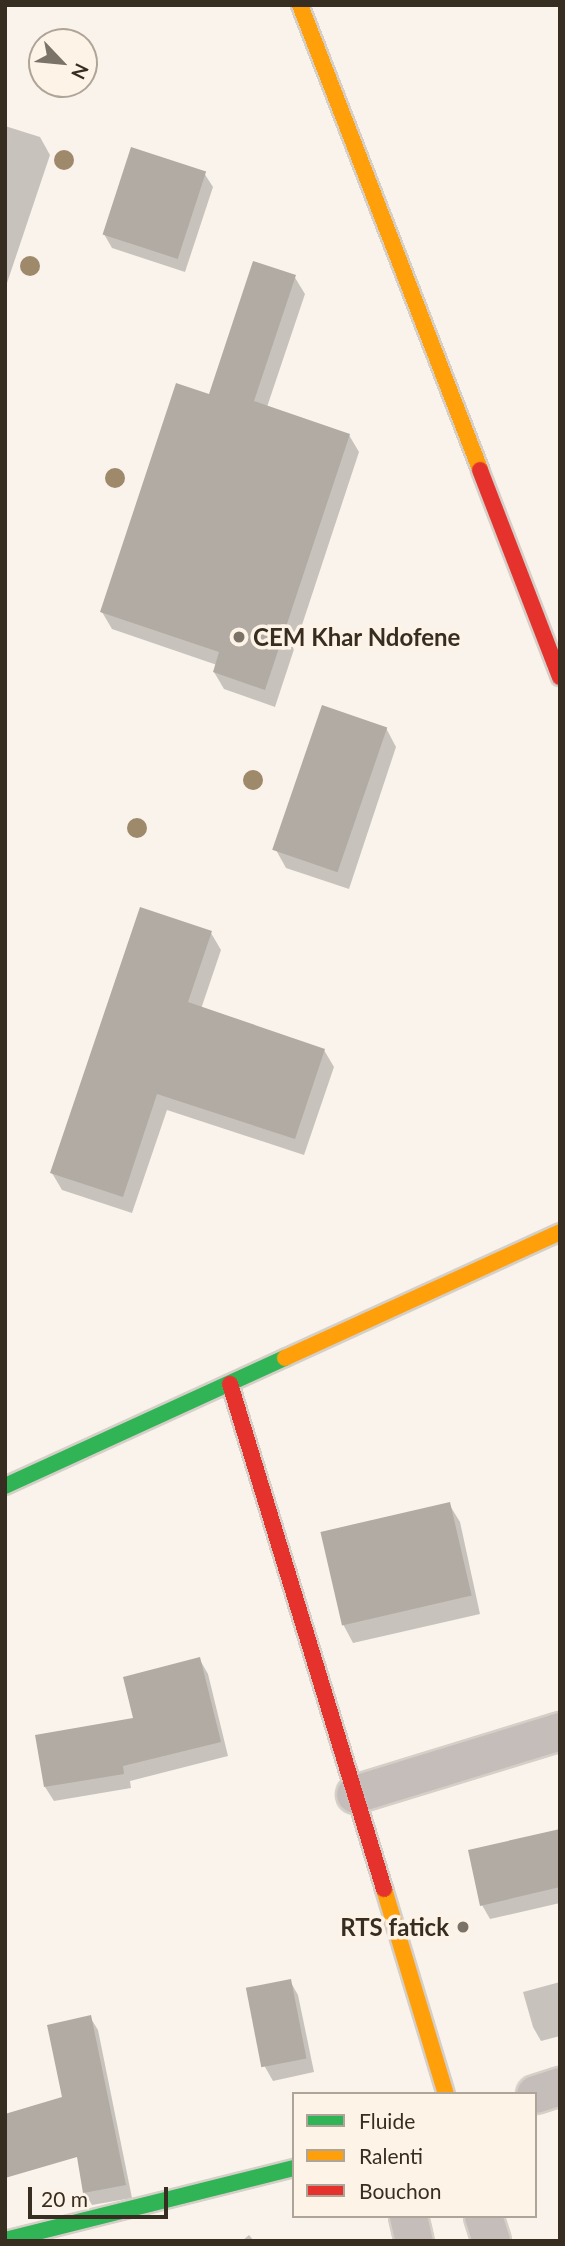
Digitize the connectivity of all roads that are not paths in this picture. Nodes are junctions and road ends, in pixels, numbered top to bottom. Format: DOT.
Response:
graph roads {
  1 [pos="300,5"];
  2 [pos="560,677"];
  3 [pos="560,1232"];
  4 [pos="230,1384"];
  5 [pos="5,1486"];
  6 [pos="560,1731"];
  7 [pos="355,1794"];
  8 [pos="560,2086"];
  9 [pos="445,2092"];
  10 [pos="537,2093"];
  11 [pos="292,2169"];
  12 [pos="408,2218"];
  13 [pos="484,2218"];
  14 [pos="5,2241"];
  15 [pos="414,2241"];
  16 [pos="491,2241"];
  1 -- 2 [label="street"];
  3 -- 4 [label="street"];
  4 -- 5 [label="street"];
  4 -- 7 [label="street"];
  6 -- 7 [label="street"];
  7 -- 9 [label="street"];
  8 -- 10 [label="street"];
  11 -- 14 [label="street"];
  12 -- 15 [label="street"];
  13 -- 16 [label="street"];
}
